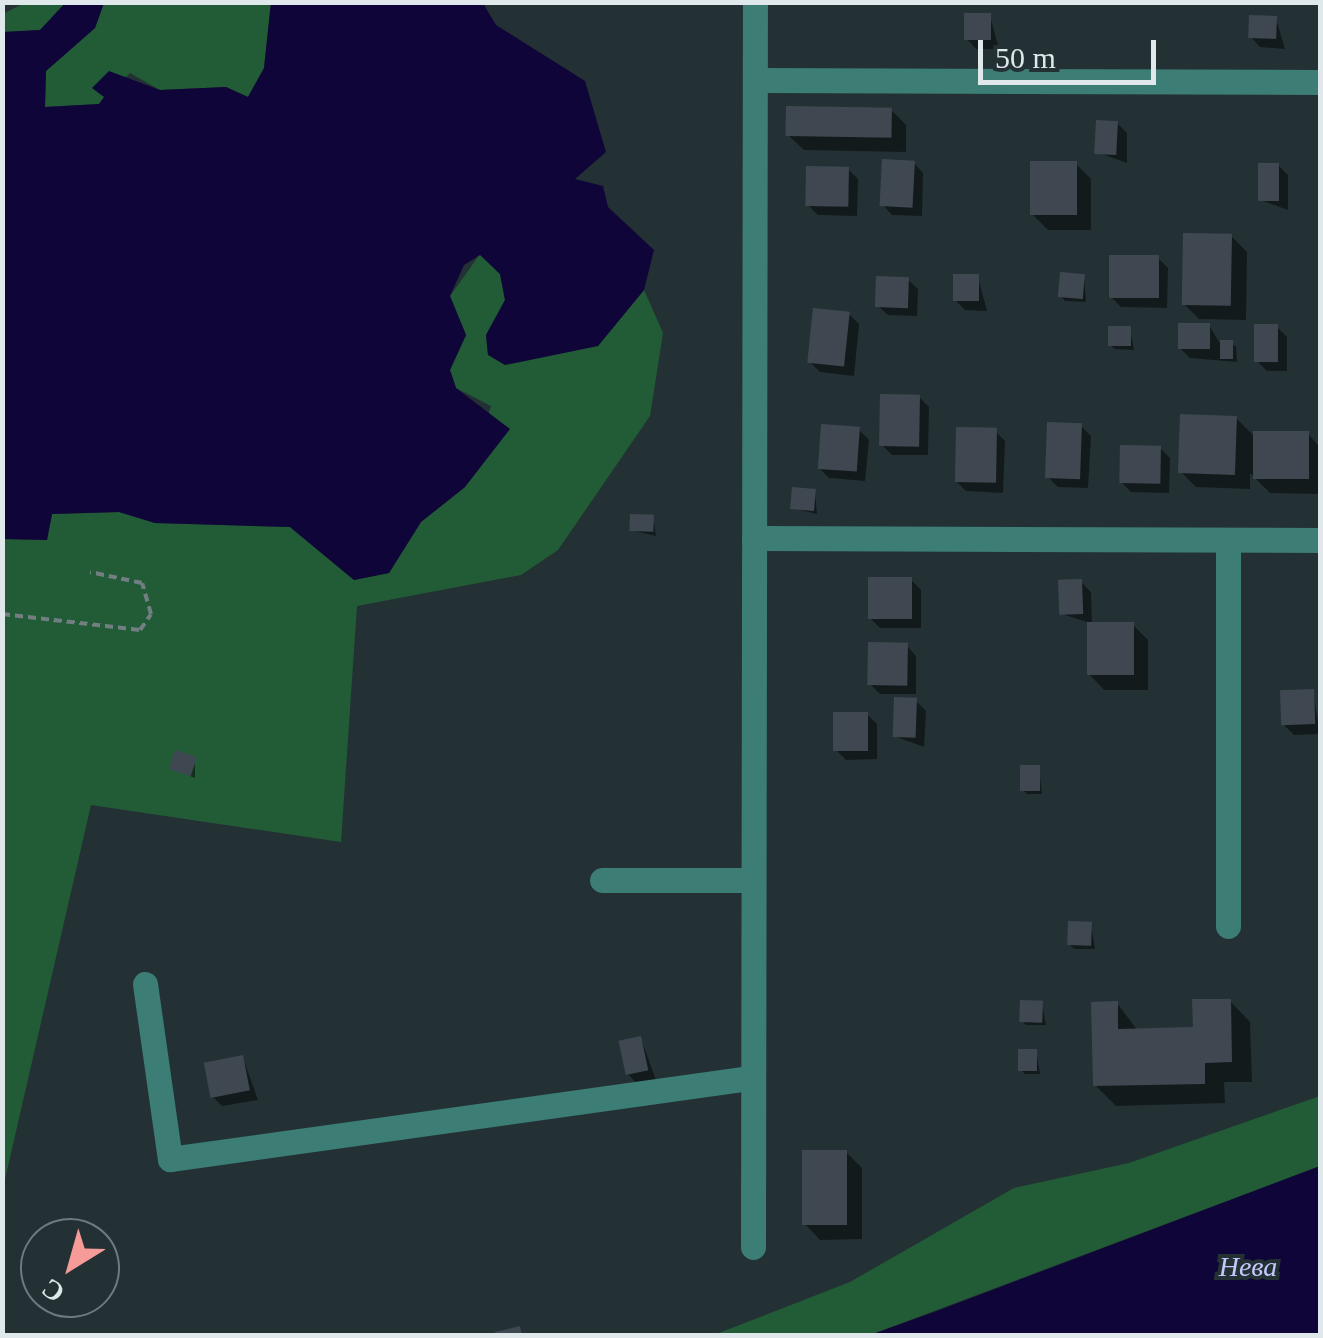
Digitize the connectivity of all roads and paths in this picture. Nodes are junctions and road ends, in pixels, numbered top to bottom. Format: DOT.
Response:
graph roads {
  1 [pos="756,2"];
  2 [pos="755,80"];
  3 [pos="1320,82"];
  4 [pos="754,538"];
  5 [pos="1228,540"];
  6 [pos="1320,540"];
  7 [pos="90,572"];
  8 [pos="2,614"];
  9 [pos="602,880"];
  10 [pos="754,880"];
  11 [pos="1228,926"];
  12 [pos="145,984"];
  13 [pos="750,1078"];
  14 [pos="753,1247"];
  1 -- 2 [label="lane"];
  2 -- 3 [label="lane"];
  2 -- 4 [label="lane"];
  4 -- 5 [label="lane"];
  4 -- 10 [label="lane"];
  5 -- 6 [label="lane"];
  5 -- 11 [label="lane"];
  7 -- 8 [label="path"];
  9 -- 10 [label="lane"];
  10 -- 13 [label="lane"];
  12 -- 13 [label="lane"];
  13 -- 14 [label="lane"];
}
